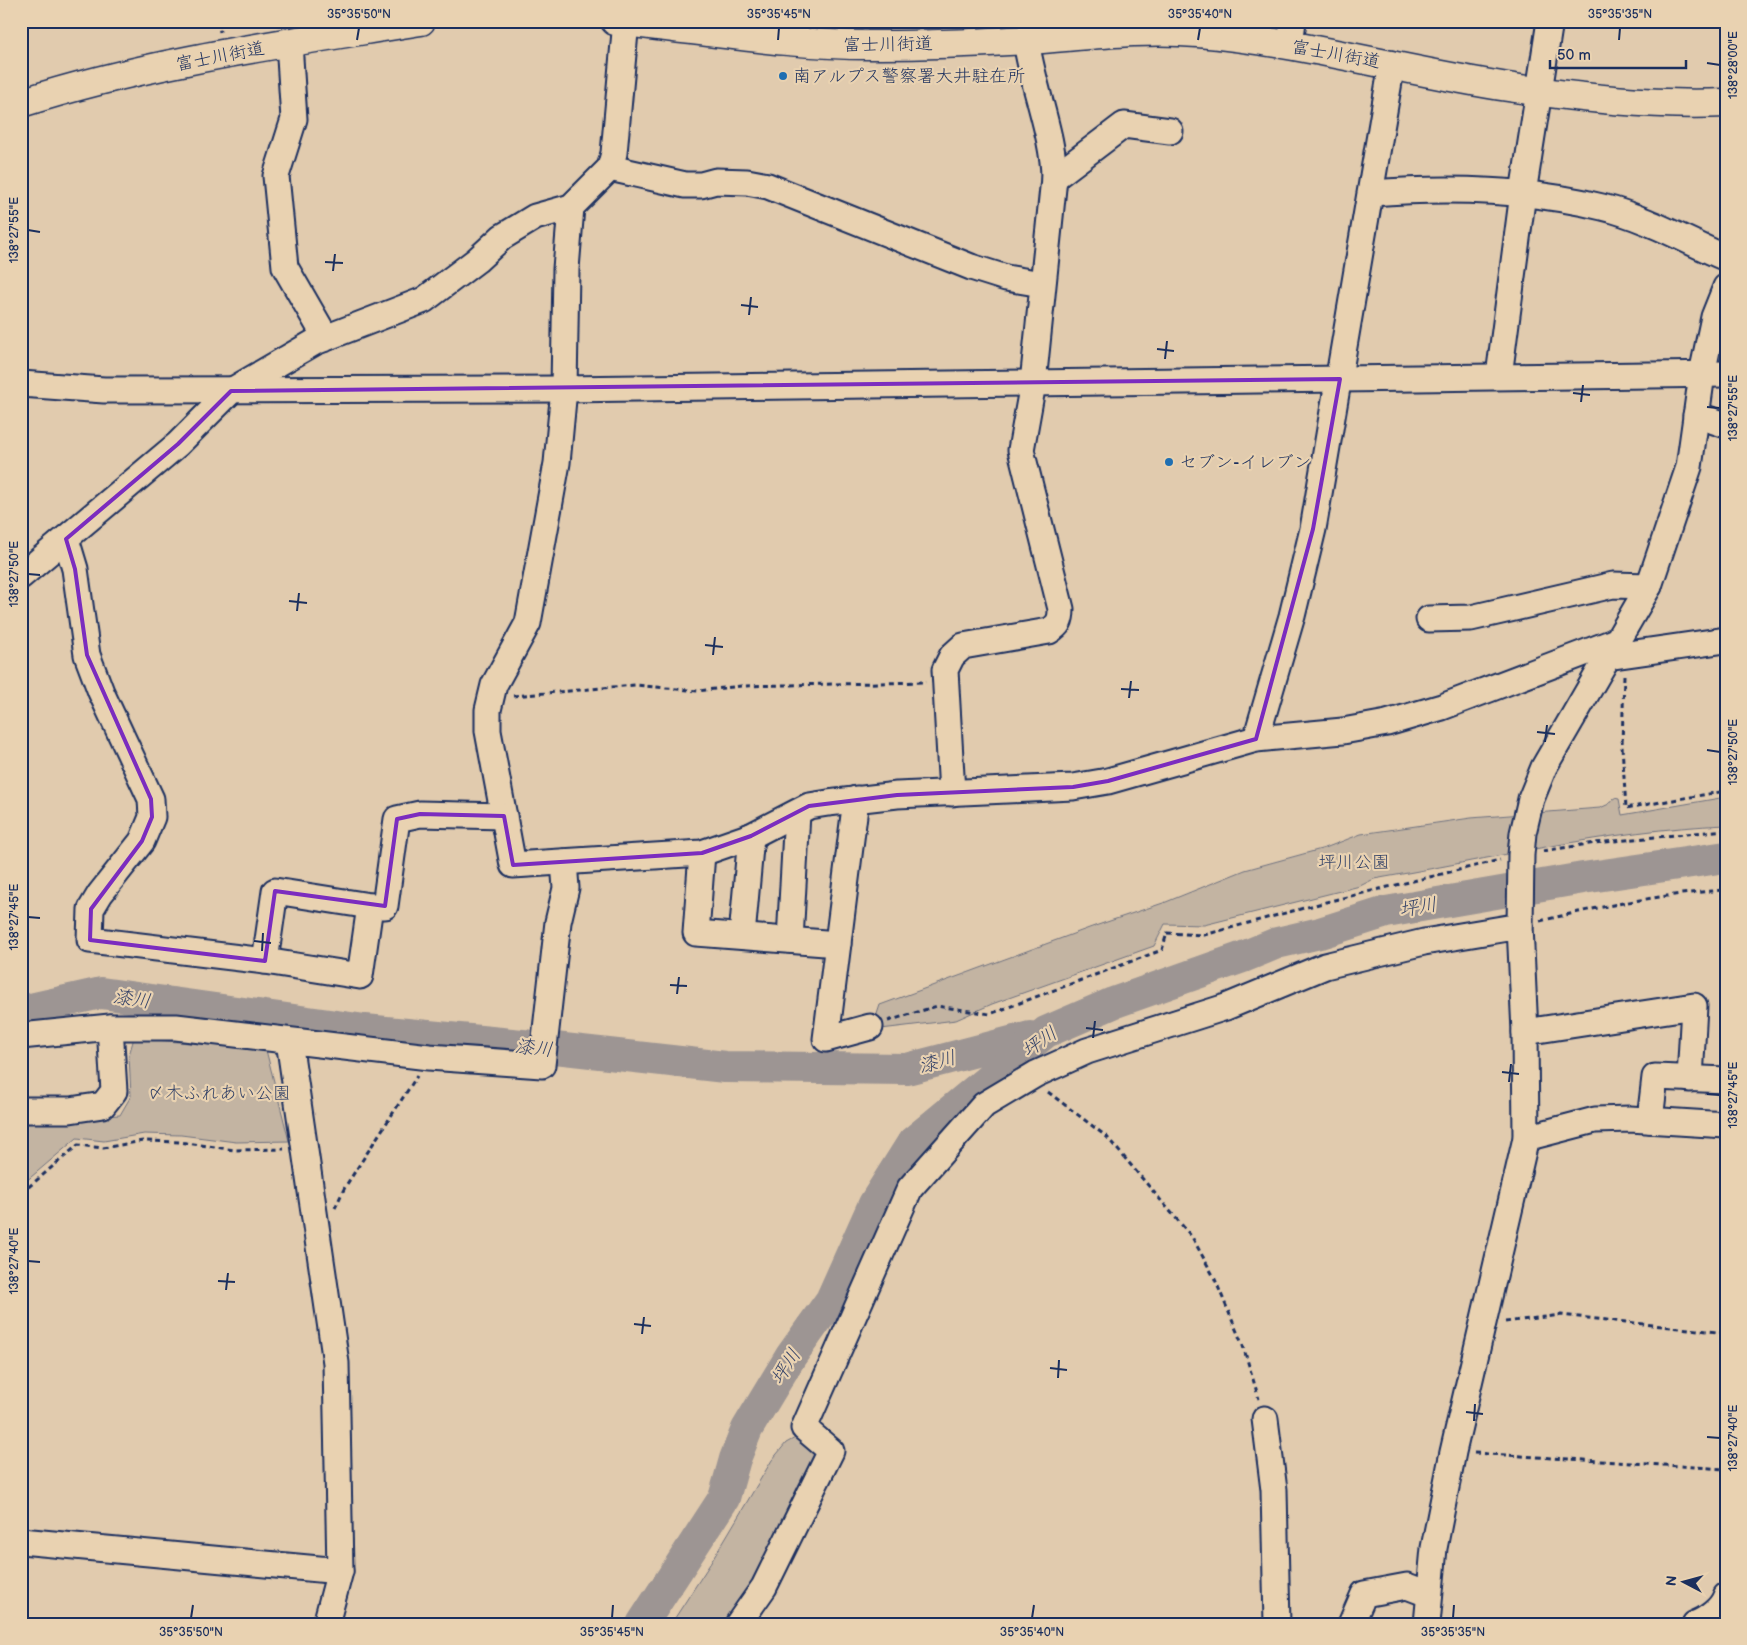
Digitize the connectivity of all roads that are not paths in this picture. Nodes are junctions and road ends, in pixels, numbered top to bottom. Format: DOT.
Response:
graph roads {
  1 [pos="421,21"];
  2 [pos="1550,21"];
  3 [pos="622,22"];
  4 [pos="1053,30"];
  5 [pos="1292,33"];
  6 [pos="1026,40"];
  7 [pos="289,43"];
  8 [pos="1392,64"];
  9 [pos="1539,91"];
  10 [pos="21,102"];
  11 [pos="1726,103"];
  12 [pos="1170,131"];
  13 [pos="610,168"];
  14 [pos="1054,178"];
  15 [pos="1371,193"];
  16 [pos="1523,194"];
  17 [pos="570,207"];
  18 [pos="1726,258"];
  19 [pos="1042,284"];
  20 [pos="1726,287"];
  21 [pos="326,338"];
  22 [pos="1714,374"];
  23 [pos="1499,376"];
  24 [pos="1340,379"];
  25 [pos="1033,383"];
  26 [pos="21,384"];
  27 [pos="564,389"];
  28 [pos="230,390"];
  29 [pos="1696,414"];
  30 [pos="1726,424"];
  31 [pos="66,539"];
  32 [pos="21,576"];
  33 [pos="1649,586"];
  34 [pos="1429,619"];
  35 [pos="1726,640"];
  36 [pos="1616,651"];
  37 [pos="1256,739"];
  38 [pos="952,793"];
  39 [pos="856,800"];
  40 [pos="797,813"];
  41 [pos="504,816"];
  42 [pos="751,836"];
  43 [pos="702,853"];
  44 [pos="564,862"];
  45 [pos="370,906"];
  46 [pos="1520,926"];
  47 [pos="742,936"];
  48 [pos="790,940"];
  49 [pos="838,944"];
  50 [pos="265,961"];
  51 [pos="110,1026"];
  52 [pos="870,1027"];
  53 [pos="1525,1032"];
  54 [pos="21,1036"];
  55 [pos="289,1041"];
  56 [pos="1690,1078"];
  57 [pos="1726,1080"];
  58 [pos="21,1110"];
  59 [pos="1650,1120"];
  60 [pos="1726,1125"];
  61 [pos="1526,1138"];
  62 [pos="1264,1419"];
  63 [pos="21,1541"];
  64 [pos="340,1571"];
  65 [pos="1428,1594"];
  66 [pos="1726,1596"];
  67 [pos="326,1624"];
  68 [pos="738,1624"];
  69 [pos="1277,1624"];
  70 [pos="1351,1624"];
  71 [pos="1427,1624"];
  72 [pos="1695,1624"];
  1 -- 7 [label="main road, 富士川街道"];
  2 -- 9 [label="street"];
  3 -- 6 [label="main road, 富士川街道"];
  3 -- 13 [label="street"];
  4 -- 5 [label="main road, 富士川街道"];
  4 -- 6 [label="main road, 富士川街道"];
  5 -- 8 [label="main road, 富士川街道"];
  6 -- 14 [label="street"];
  7 -- 10 [label="main road, 富士川街道"];
  7 -- 21 [label="street"];
  8 -- 9 [label="main road, 富士川街道"];
  8 -- 15 [label="street"];
  9 -- 11 [label="main road, 富士川街道"];
  9 -- 16 [label="street"];
  12 -- 14 [label="street"];
  13 -- 17 [label="street"];
  13 -- 19 [label="street"];
  14 -- 19 [label="street"];
  15 -- 16 [label="street"];
  15 -- 24 [label="street"];
  16 -- 18 [label="street"];
  16 -- 23 [label="street"];
  17 -- 21 [label="street"];
  17 -- 27 [label="street"];
  19 -- 25 [label="street"];
  20 -- 22 [label="street"];
  21 -- 28 [label="street"];
  22 -- 23 [label="street"];
  22 -- 29 [label="street"];
  23 -- 24 [label="street"];
  24 -- 25 [label="street"];
  24 -- 37 [label="street"];
  25 -- 27 [label="street"];
  25 -- 38 [label="street"];
  26 -- 28 [label="street"];
  27 -- 28 [label="street"];
  27 -- 41 [label="street"];
  28 -- 31 [label="street"];
  29 -- 30 [label="street"];
  29 -- 33 [label="street"];
  31 -- 32 [label="street"];
  31 -- 50 [label="street"];
  33 -- 34 [label="street"];
  33 -- 36 [label="street"];
  35 -- 36 [label="street"];
  36 -- 37 [label="street"];
  36 -- 46 [label="street"];
  37 -- 38 [label="street"];
  38 -- 39 [label="street"];
  39 -- 40 [label="street"];
  39 -- 49 [label="street"];
  40 -- 42 [label="street"];
  40 -- 48 [label="street"];
  41 -- 44 [label="street"];
  41 -- 45 [label="street"];
  42 -- 43 [label="street"];
  42 -- 47 [label="street"];
  43 -- 44 [label="street"];
  43 -- 47 [label="street"];
  44 -- 55 [label="street"];
  45 -- 50 [label="street"];
  45 -- 50 [label="street"];
  46 -- 53 [label="street"];
  46 -- 68 [label="street"];
  47 -- 48 [label="street"];
  48 -- 49 [label="street"];
  49 -- 52 [label="street"];
  51 -- 54 [label="street"];
  51 -- 55 [label="street"];
  51 -- 58 [label="street"];
  53 -- 56 [label="street"];
  53 -- 61 [label="street"];
  55 -- 64 [label="street"];
  56 -- 57 [label="street"];
  56 -- 59 [label="street"];
  59 -- 60 [label="street"];
  59 -- 61 [label="street"];
  61 -- 65 [label="street"];
  62 -- 69 [label="street"];
  63 -- 64 [label="street"];
  64 -- 67 [label="street"];
  65 -- 70 [label="street"];
  65 -- 71 [label="street"];
  66 -- 72 [label="street"];
}
